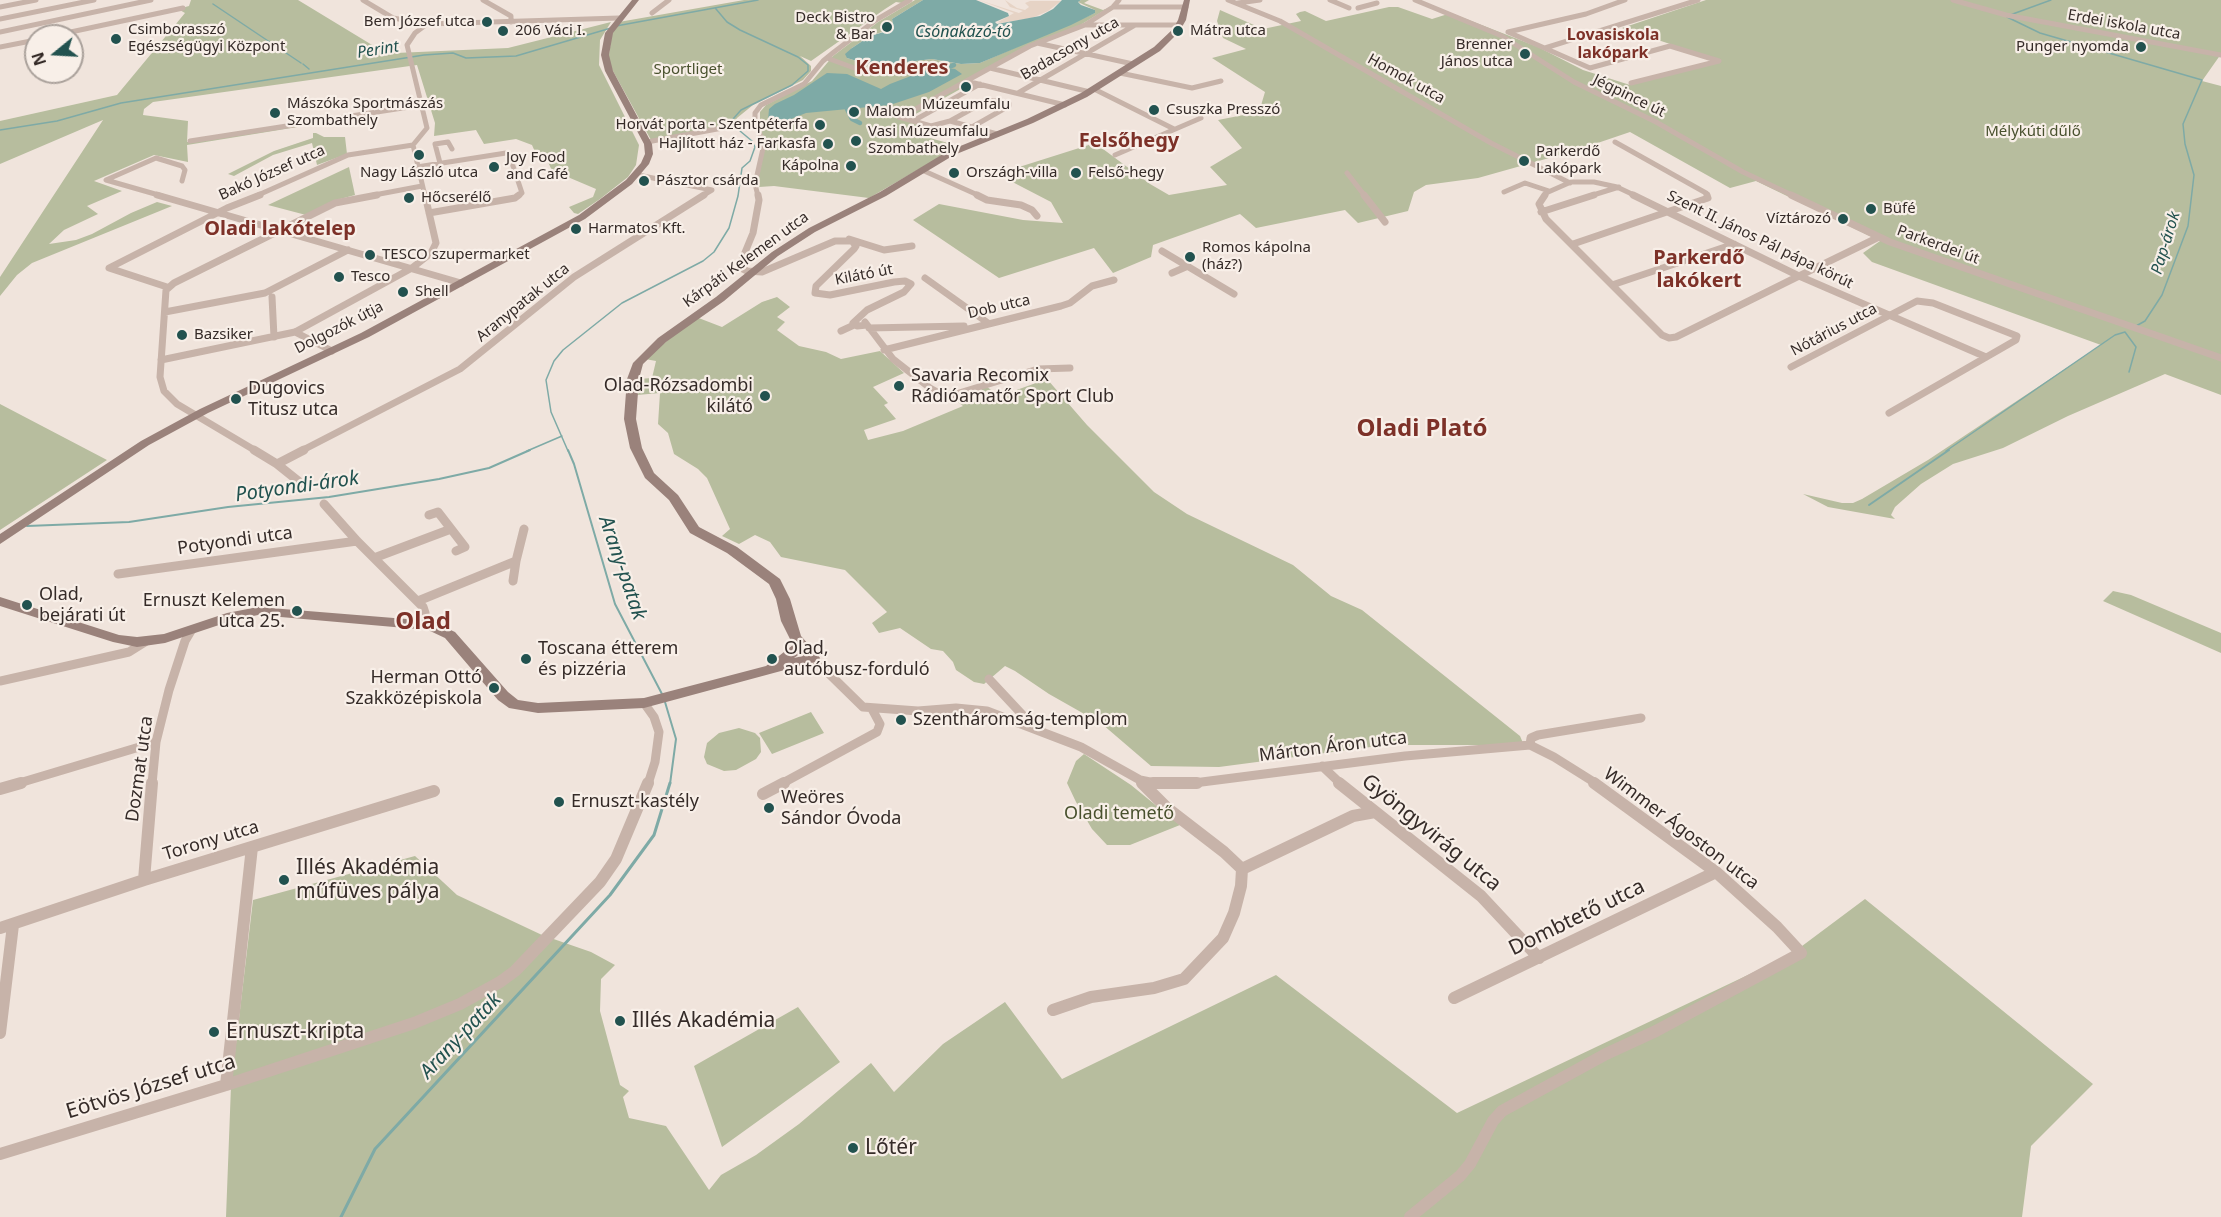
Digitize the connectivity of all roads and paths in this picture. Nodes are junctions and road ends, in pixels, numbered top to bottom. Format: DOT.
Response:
graph roads {
  1 [pos="36,0"];
  2 [pos="94,0"];
  3 [pos="108,0"];
  4 [pos="151,0"];
  5 [pos="363,0"];
  6 [pos="483,0"];
  7 [pos="636,0"];
  8 [pos="669,0"];
  9 [pos="910,0"];
  10 [pos="1119,0"];
  11 [pos="1228,0"];
  12 [pos="1260,0"];
  13 [pos="1330,0"];
  14 [pos="1360,0"];
  15 [pos="1415,0"];
  16 [pos="1625,0"];
  17 [pos="1698,0"];
  18 [pos="1953,0"];
  19 [pos="1186,4"];
  20 [pos="1236,4"];
  21 [pos="118,7"];
  22 [pos="1113,7"];
  23 [pos="0,8"];
  24 [pos="183,8"];
  25 [pos="1349,8"];
  26 [pos="1358,8"];
  27 [pos="652,13"];
  28 [pos="127,19"];
  29 [pos="0,20"];
  30 [pos="618,20"];
  31 [pos="511,22"];
  32 [pos="427,24"];
  33 [pos="1085,25"];
  34 [pos="1135,25"];
  35 [pos="1179,25"];
  36 [pos="84,29"];
  37 [pos="0,32"];
  38 [pos="1508,32"];
  39 [pos="1497,34"];
  40 [pos="24,42"];
  41 [pos="1037,43"];
  42 [pos="0,47"];
  43 [pos="1545,48"];
  44 [pos="1087,54"];
  45 [pos="2221,55"];
  46 [pos="828,57"];
  47 [pos="1133,64"];
  48 [pos="990,68"];
  49 [pos="865,72"];
  50 [pos="1120,73"];
  51 [pos="1041,80"];
  52 [pos="966,81"];
  53 [pos="1221,81"];
  54 [pos="1631,83"];
  55 [pos="980,84"];
  56 [pos="959,85"];
  57 [pos="973,88"];
  58 [pos="1092,90"];
  59 [pos="1018,93"];
  60 [pos="422,105"];
  61 [pos="1065,105"];
  62 [pos="1201,118"];
  63 [pos="913,121"];
  64 [pos="950,121"];
  65 [pos="754,122"];
  66 [pos="972,127"];
  67 [pos="1174,129"];
  68 [pos="1673,132"];
  69 [pos="997,134"];
  70 [pos="190,141"];
  71 [pos="647,142"];
  72 [pos="1615,142"];
  73 [pos="413,145"];
  74 [pos="452,149"];
  75 [pos="1115,154"];
  76 [pos="440,163"];
  77 [pos="417,167"];
  78 [pos="922,170"];
  79 [pos="1347,173"];
  80 [pos="638,175"];
  81 [pos="182,181"];
  82 [pos="1570,183"];
  83 [pos="422,186"];
  84 [pos="1619,188"];
  85 [pos="1549,191"];
  86 [pos="1504,192"];
  87 [pos="1541,212"];
  88 [pos="1671,212"];
  89 [pos="218,213"];
  90 [pos="429,213"];
  91 [pos="1037,216"];
  92 [pos="1385,222"];
  93 [pos="281,230"];
  94 [pos="1878,237"];
  95 [pos="847,240"];
  96 [pos="1573,244"];
  97 [pos="1734,244"];
  98 [pos="912,246"];
  99 [pos="348,250"];
  100 [pos="1162,251"];
  101 [pos="1188,266"];
  102 [pos="412,268"];
  103 [pos="754,272"];
  104 [pos="1172,273"];
  105 [pos="1799,276"];
  106 [pos="925,278"];
  107 [pos="1114,280"];
  108 [pos="461,283"];
  109 [pos="1612,285"];
  110 [pos="167,287"];
  111 [pos="1234,294"];
  112 [pos="272,297"];
  113 [pos="165,312"];
  114 [pos="864,313"];
  115 [pos="1889,316"];
  116 [pos="988,324"];
  117 [pos="854,325"];
  118 [pos="868,326"];
  119 [pos="969,328"];
  120 [pos="842,331"];
  121 [pos="295,332"];
  122 [pos="274,337"];
  123 [pos="884,350"];
  124 [pos="332,351"];
  125 [pos="1986,357"];
  126 [pos="161,360"];
  127 [pos="2221,360"];
  128 [pos="1791,367"];
  129 [pos="1070,368"];
  130 [pos="1889,413"];
  131 [pos="196,415"];
  132 [pos="277,464"];
  133 [pos="302,484"];
  134 [pos="324,504"];
  135 [pos="429,515"];
  136 [pos="451,529"];
  137 [pos="524,529"];
  138 [pos="0,539"];
  139 [pos="357,541"];
  140 [pos="456,551"];
  141 [pos="374,558"];
  142 [pos="516,561"];
  143 [pos="118,574"];
  144 [pos="513,580"];
  145 [pos="418,601"];
  146 [pos="1,602"];
  147 [pos="416,624"];
  148 [pos="191,631"];
  149 [pos="145,642"];
  150 [pos="803,645"];
  151 [pos="813,658"];
  152 [pos="762,672"];
  153 [pos="989,680"];
  154 [pos="0,681"];
  155 [pos="648,702"];
  156 [pos="872,709"];
  157 [pos="1641,718"];
  158 [pos="1034,727"];
  159 [pos="156,742"];
  160 [pos="1530,745"];
  161 [pos="1322,766"];
  162 [pos="1140,780"];
  163 [pos="0,789"];
  164 [pos="434,791"];
  165 [pos="764,794"];
  166 [pos="1375,812"];
  167 [pos="252,847"];
  168 [pos="1242,869"];
  169 [pos="1716,872"];
  170 [pos="144,880"];
  171 [pos="12,924"];
  172 [pos="0,928"];
  173 [pos="1539,958"];
  174 [pos="1454,998"];
  175 [pos="1053,1010"];
  176 [pos="0,1033"];
  177 [pos="226,1085"];
  178 [pos="0,1154"];
  179 [pos="1410,1217"];
  1 -- 23 [label="street"];
  2 -- 29 [label="street"];
  3 -- 21 [label="street"];
  4 -- 21 [label="street"];
  5 -- 32 [label="street"];
  6 -- 31 [label="street"];
  7 -- 30 [label="street"];
  8 -- 27 [label="street"];
  9 -- 46 [label="street"];
  10 -- 22 [label="street"];
  11 -- 20 [label="street, Homok utca"];
  12 -- 20 [label="street"];
  13 -- 25 [label="street"];
  14 -- 26 [label="street"];
  15 -- 39 [label="street, Jégpince út"];
  16 -- 38 [label="street"];
  17 -- 43 [label="street"];
  18 -- 45 [label="street, Erdei iskola utca"];
  19 -- 22 [label="street"];
  19 -- 35 [label="street, Kárpáti Kelemen utca"];
  20 -- 82 [label="street, Homok utca"];
  21 -- 28 [label="street"];
  21 -- 37 [label="street"];
  22 -- 33 [label="street"];
  24 -- 28 [label="street"];
  28 -- 36 [label="street"];
  30 -- 31 [label="street"];
  30 -- 71 [label="street"];
  31 -- 32 [label="street"];
  32 -- 60 [label="street"];
  33 -- 34 [label="street"];
  33 -- 41 [label="street"];
  34 -- 35 [label="street"];
  34 -- 44 [label="street, Badacsony utca"];
  35 -- 47 [label="street, Kárpáti Kelemen utca"];
  38 -- 39 [label="street"];
  38 -- 43 [label="street"];
  39 -- 68 [label="street, Jégpince út"];
  40 -- 42 [label="street"];
  41 -- 44 [label="street"];
  41 -- 48 [label="street"];
  43 -- 54 [label="street"];
  44 -- 47 [label="street"];
  44 -- 51 [label="street, Badacsony utca"];
  46 -- 49 [label="street"];
  46 -- 65 [label="street"];
  47 -- 50 [label="street, Kárpáti Kelemen utca"];
  48 -- 51 [label="street"];
  48 -- 52 [label="street"];
  50 -- 53 [label="street"];
  50 -- 58 [label="street, Kárpáti Kelemen utca"];
  51 -- 58 [label="street"];
  51 -- 59 [label="street, Badacsony utca"];
  52 -- 55 [label="street"];
  52 -- 56 [label="street"];
  55 -- 57 [label="street"];
  55 -- 59 [label="street"];
  56 -- 57 [label="street"];
  56 -- 63 [label="street"];
  57 -- 63 [label="street"];
  58 -- 61 [label="street, Kárpáti Kelemen utca"];
  58 -- 67 [label="street"];
  59 -- 61 [label="street"];
  60 -- 70 [label="street"];
  60 -- 73 [label="street"];
  61 -- 69 [label="street, Kárpáti Kelemen utca"];
  62 -- 67 [label="street"];
  63 -- 64 [label="street"];
  64 -- 66 [label="street"];
  64 -- 66 [label="street"];
  65 -- 71 [label="street"];
  65 -- 103 [label="street"];
  66 -- 69 [label="street"];
  67 -- 75 [label="street"];
  68 -- 94 [label="street, Parkerdei út"];
  69 -- 78 [label="street, Kárpáti Kelemen utca"];
  71 -- 80 [label="street"];
  72 -- 88 [label="street"];
  73 -- 77 [label="street"];
  73 -- 89 [label="street, Bakó József utca"];
  74 -- 76 [label="street"];
  76 -- 77 [label="street"];
  76 -- 90 [label="street"];
  77 -- 83 [label="street"];
  78 -- 91 [label="street"];
  78 -- 103 [label="street, Kárpáti Kelemen utca"];
  79 -- 92 [label="street"];
  80 -- 108 [label="street, Dolgozók útja"];
  80 -- 132 [label="street, Aranypatak utca"];
  81 -- 89 [label="street"];
  82 -- 84 [label="street, Szent II. János Pál pápa körút"];
  82 -- 85 [label="street, Szent II. János Pál pápa körút"];
  83 -- 90 [label="street"];
  83 -- 93 [label="street"];
  84 -- 87 [label="street"];
  84 -- 88 [label="street, Szent II. János Pál pápa körút"];
  85 -- 86 [label="street"];
  85 -- 87 [label="street"];
  87 -- 96 [label="street"];
  88 -- 96 [label="street"];
  88 -- 97 [label="street, Szent II. János Pál pápa körút"];
  89 -- 93 [label="street"];
  89 -- 110 [label="street, Bakó József utca"];
  90 -- 102 [label="street"];
  93 -- 99 [label="street"];
  93 -- 110 [label="street"];
  94 -- 105 [label="street"];
  94 -- 127 [label="street, Parkerdei út"];
  95 -- 98 [label="street"];
  95 -- 103 [label="street"];
  95 -- 114 [label="street, Kilátó út"];
  96 -- 109 [label="street"];
  97 -- 105 [label="street, Szent II. János Pál pápa körút"];
  97 -- 109 [label="street"];
  99 -- 102 [label="street"];
  99 -- 113 [label="street"];
  100 -- 101 [label="street"];
  101 -- 104 [label="street"];
  101 -- 111 [label="street"];
  102 -- 108 [label="street"];
  102 -- 121 [label="street"];
  103 -- 150 [label="street, Kárpáti Kelemen utca"];
  105 -- 109 [label="street"];
  105 -- 115 [label="street, Szent II. János Pál pápa körút"];
  106 -- 116 [label="street"];
  107 -- 116 [label="street, Dob utca"];
  108 -- 124 [label="street, Dolgozók útja"];
  110 -- 113 [label="street"];
  112 -- 122 [label="street"];
  113 -- 126 [label="street"];
  114 -- 117 [label="street"];
  114 -- 118 [label="street"];
  115 -- 125 [label="street, Szent II. János Pál pápa körút"];
  115 -- 125 [label="street"];
  115 -- 128 [label="street, Nótárius utca"];
  116 -- 119 [label="street, Dob utca"];
  117 -- 118 [label="street"];
  117 -- 120 [label="street"];
  118 -- 119 [label="street"];
  118 -- 123 [label="street"];
  119 -- 123 [label="street, Dob utca"];
  121 -- 122 [label="street"];
  121 -- 124 [label="street"];
  122 -- 126 [label="street"];
  123 -- 129 [label="street"];
  124 -- 131 [label="street, Dolgozók útja"];
  125 -- 130 [label="street"];
  126 -- 131 [label="street"];
  131 -- 132 [label="street"];
  131 -- 138 [label="street, Dolgozók útja"];
  132 -- 133 [label="street"];
  134 -- 139 [label="street"];
  135 -- 136 [label="street"];
  136 -- 140 [label="street"];
  136 -- 141 [label="street"];
  137 -- 142 [label="street"];
  139 -- 141 [label="street"];
  139 -- 143 [label="street, Potyondi utca"];
  141 -- 145 [label="street"];
  142 -- 144 [label="street"];
  142 -- 145 [label="street"];
  145 -- 147 [label="street"];
  146 -- 149 [label="street"];
  147 -- 148 [label="street"];
  147 -- 155 [label="street"];
  148 -- 149 [label="street"];
  148 -- 159 [label="street, Dozmat utca"];
  149 -- 154 [label="street"];
  150 -- 151 [label="street"];
  150 -- 152 [label="street"];
  151 -- 152 [label="street"];
  151 -- 156 [label="street"];
  152 -- 155 [label="street"];
  153 -- 158 [label="street, Márton Áron utca"];
  155 -- 177 [label="street, Eötvös József utca"];
  156 -- 158 [label="street, Márton Áron utca"];
  156 -- 165 [label="street"];
  157 -- 160 [label="street, Márton Áron utca"];
  158 -- 162 [label="street, Márton Áron utca"];
  159 -- 163 [label="street"];
  159 -- 170 [label="street, Dozmat utca"];
  160 -- 161 [label="street, Márton Áron utca"];
  160 -- 169 [label="street, Wimmer Ágoston utca"];
  161 -- 162 [label="street, Márton Áron utca"];
  161 -- 166 [label="street, Gyöngyvirág utca"];
  162 -- 168 [label="street"];
  164 -- 167 [label="street, Torony utca"];
  166 -- 168 [label="street"];
  166 -- 173 [label="street, Gyöngyvirág utca"];
  167 -- 170 [label="street, Torony utca"];
  167 -- 177 [label="street"];
  168 -- 175 [label="street"];
  169 -- 173 [label="street, Dombtető utca"];
  169 -- 179 [label="street, Wimmer Ágoston utca"];
  170 -- 171 [label="street, Torony utca"];
  171 -- 172 [label="street, Torony utca"];
  171 -- 176 [label="street"];
  173 -- 174 [label="street, Dombtető utca"];
  177 -- 178 [label="street, Eötvös József utca"];
}
